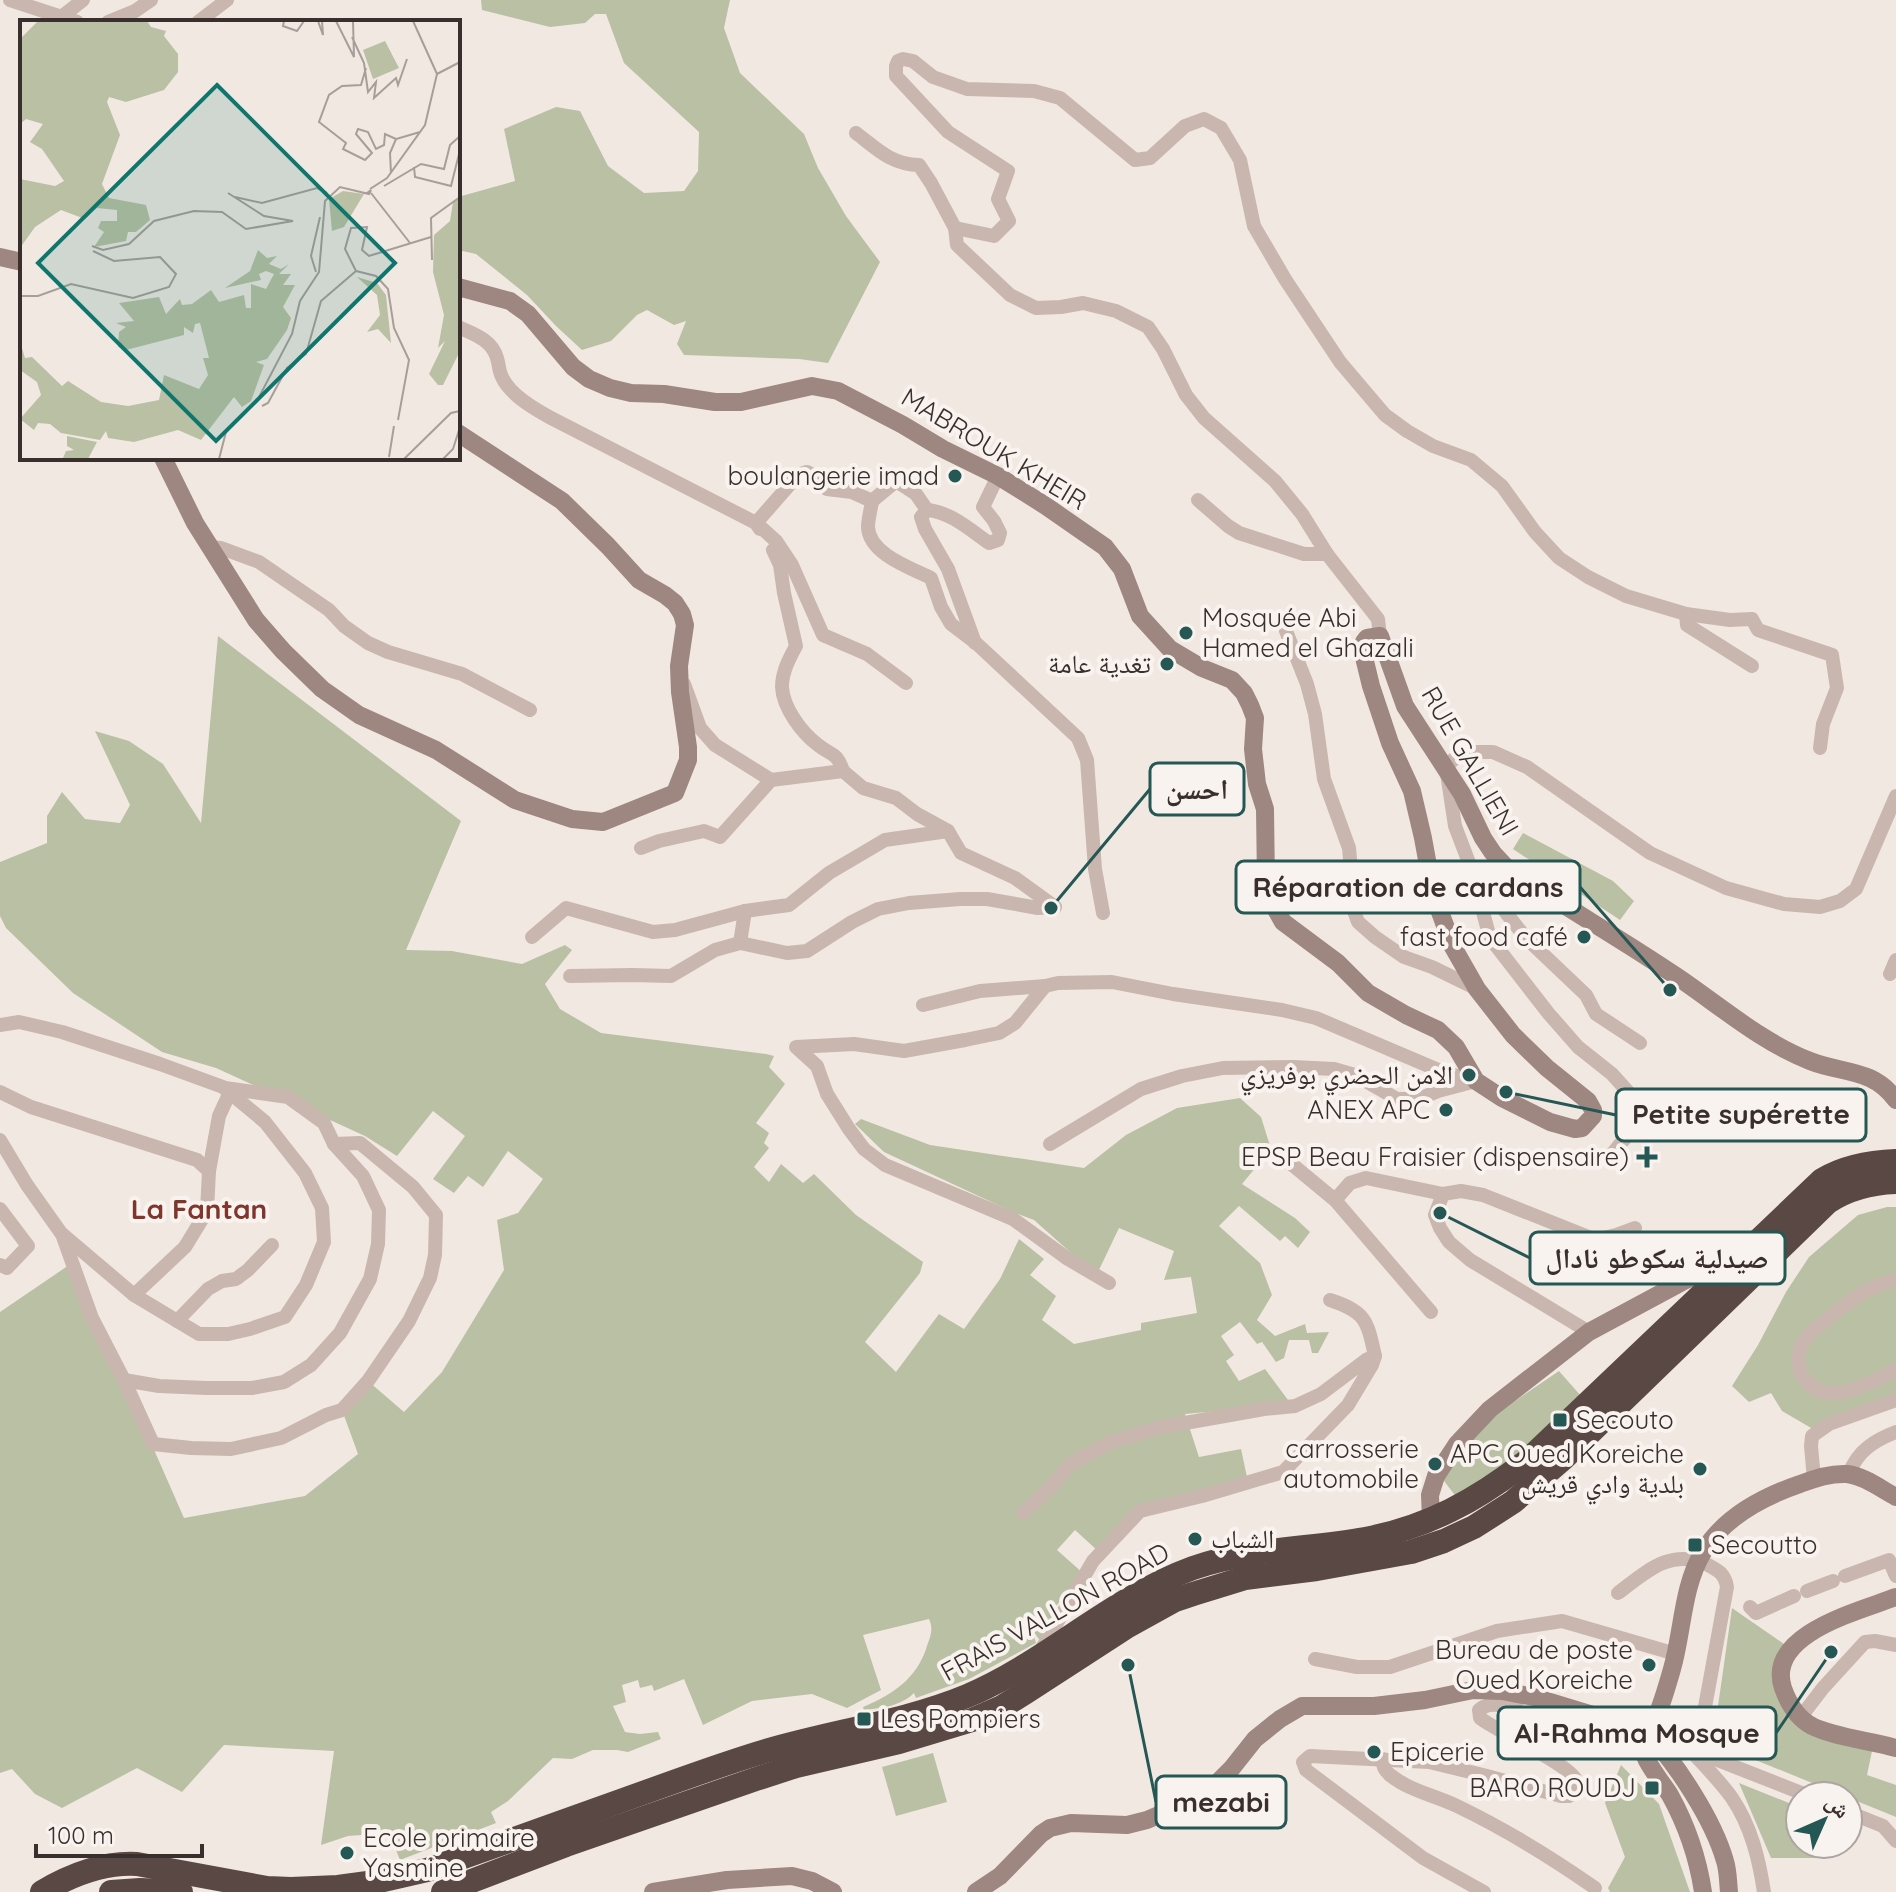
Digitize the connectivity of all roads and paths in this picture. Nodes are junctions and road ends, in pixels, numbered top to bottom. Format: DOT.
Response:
graph roads {
  1 [pos="10,0"];
  2 [pos="83,0"];
  3 [pos="151,0"];
  4 [pos="227,0"];
  5 [pos="60,18"];
  6 [pos="68,20"];
  7 [pos="116,20"];
  8 [pos="201,20"];
  9 [pos="856,133"];
  10 [pos="955,228"];
  11 [pos="0,257"];
  12 [pos="20,262"];
  13 [pos="460,288"];
  14 [pos="460,328"];
  15 [pos="460,434"];
  16 [pos="164,460"];
  17 [pos="998,476"];
  18 [pos="1198,500"];
  19 [pos="872,501"];
  20 [pos="924,513"];
  21 [pos="756,523"];
  22 [pos="210,547"];
  23 [pos="1327,554"];
  24 [pos="1686,614"];
  25 [pos="1286,631"];
  26 [pos="1380,636"];
  27 [pos="976,643"];
  28 [pos="1752,666"];
  29 [pos="680,672"];
  30 [pos="906,683"];
  31 [pos="530,710"];
  32 [pos="1820,748"];
  33 [pos="1446,767"];
  34 [pos="843,771"];
  35 [pos="771,780"];
  36 [pos="1896,796"];
  37 [pos="948,831"];
  38 [pos="641,848"];
  39 [pos="1471,868"];
  40 [pos="745,911"];
  41 [pos="1103,913"];
  42 [pos="532,937"];
  43 [pos="740,943"];
  44 [pos="570,976"];
  45 [pos="1045,986"];
  46 [pos="1477,989"];
  47 [pos="923,1005"];
  48 [pos="0,1025"];
  49 [pos="1640,1043"];
  50 [pos="1476,1081"];
  51 [pos="228,1090"];
  52 [pos="0,1092"];
  53 [pos="1896,1100"];
  54 [pos="0,1140"];
  55 [pos="334,1144"];
  56 [pos="1050,1144"];
  57 [pos="1277,1152"];
  58 [pos="1613,1153"];
  59 [pos="1896,1161"];
  60 [pos="209,1171"];
  61 [pos="1896,1182"];
  62 [pos="1443,1194"];
  63 [pos="1335,1200"];
  64 [pos="0,1209"];
  65 [pos="1635,1228"];
  66 [pos="61,1233"];
  67 [pos="272,1245"];
  68 [pos="1749,1249"];
  69 [pos="0,1265"];
  70 [pos="1896,1280"];
  71 [pos="1109,1283"];
  72 [pos="134,1295"];
  73 [pos="1330,1300"];
  74 [pos="1431,1312"];
  75 [pos="177,1321"];
  76 [pos="1589,1332"];
  77 [pos="1375,1356"];
  78 [pos="1896,1370"];
  79 [pos="124,1380"];
  80 [pos="1896,1400"];
  81 [pos="1896,1432"];
  82 [pos="1849,1474"];
  83 [pos="1814,1479"];
  84 [pos="1896,1497"];
  85 [pos="1023,1513"];
  86 [pos="1431,1520"];
  87 [pos="1699,1561"];
  88 [pos="1896,1576"];
  89 [pos="1618,1593"];
  90 [pos="1896,1597"];
  91 [pos="1750,1607"];
  92 [pos="1896,1645"];
  93 [pos="1676,1654"];
  94 [pos="1036,1658"];
  95 [pos="1315,1659"];
  96 [pos="1522,1695"];
  97 [pos="1705,1707"];
  98 [pos="1800,1718"];
  99 [pos="1646,1731"];
  100 [pos="1687,1747"];
  101 [pos="1896,1748"];
  102 [pos="1383,1759"];
  103 [pos="1784,1786"];
  104 [pos="1864,1818"];
  105 [pos="1896,1841"];
  106 [pos="406,1884"];
  107 [pos="1595,1888"];
  108 [pos="42,1892"];
  109 [pos="111,1892"];
  110 [pos="181,1892"];
  111 [pos="443,1892"];
  112 [pos="653,1892"];
  113 [pos="833,1892"];
  114 [pos="976,1892"];
  115 [pos="1484,1892"];
  116 [pos="1703,1892"];
  117 [pos="1729,1892"];
  118 [pos="1764,1892"];
  1 -- 5 [label="street"];
  2 -- 5 [label="street"];
  3 -- 7 [label="street"];
  4 -- 8 [label="street"];
  5 -- 6 [label="street"];
  9 -- 10 [label="street"];
  10 -- 23 [label="street, RUE GALLIENI"];
  10 -- 24 [label="street"];
  11 -- 12 [label="street"];
  13 -- 17 [label="street, MABROUK KHEIR"];
  14 -- 21 [label="street"];
  15 -- 29 [label="street"];
  16 -- 22 [label="street"];
  17 -- 20 [label="street"];
  17 -- 50 [label="street, MABROUK KHEIR"];
  18 -- 23 [label="street"];
  19 -- 20 [label="street"];
  19 -- 21 [label="street"];
  19 -- 27 [label="street"];
  20 -- 27 [label="street"];
  21 -- 30 [label="street"];
  21 -- 34 [label="street"];
  22 -- 29 [label="street"];
  22 -- 31 [label="street"];
  23 -- 26 [label="street, RUE GALLIENI"];
  24 -- 28 [label="street"];
  24 -- 32 [label="street"];
  25 -- 46 [label="street"];
  26 -- 33 [label="street, RUE GALLIENI"];
  26 -- 46 [label="street, MABROUK KHEIR"];
  27 -- 41 [label="street"];
  29 -- 35 [label="street"];
  33 -- 36 [label="street"];
  33 -- 39 [label="street"];
  33 -- 53 [label="street, RUE GALLIENI"];
  34 -- 35 [label="street"];
  34 -- 37 [label="street"];
  35 -- 38 [label="street"];
  37 -- 40 [label="street"];
  37 -- 43 [label="street"];
  39 -- 49 [label="street"];
  39 -- 58 [label="street"];
  40 -- 42 [label="street"];
  40 -- 43 [label="street"];
  43 -- 44 [label="street"];
  45 -- 47 [label="street"];
  45 -- 50 [label="street"];
  45 -- 71 [label="street"];
  46 -- 50 [label="street, MABROUK KHEIR"];
  48 -- 51 [label="street"];
  50 -- 56 [label="street"];
  51 -- 55 [label="street"];
  51 -- 60 [label="street"];
  51 -- 75 [label="street"];
  52 -- 60 [label="street"];
  54 -- 66 [label="street"];
  55 -- 79 [label="street"];
  55 -- 79 [label="street"];
  57 -- 63 [label="street"];
  59 -- 68 [label="highway, FRAIS VALLON ROAD"];
  60 -- 72 [label="street"];
  61 -- 111 [label="highway, FRAIS VALLON ROAD"];
  62 -- 63 [label="street"];
  62 -- 65 [label="street"];
  62 -- 76 [label="street"];
  63 -- 74 [label="street"];
  64 -- 69 [label="street"];
  66 -- 72 [label="street"];
  66 -- 79 [label="street"];
  67 -- 75 [label="street"];
  68 -- 76 [label="street"];
  68 -- 86 [label="highway, FRAIS VALLON ROAD"];
  70 -- 78 [label="street"];
  72 -- 75 [label="street"];
  73 -- 77 [label="street"];
  76 -- 86 [label="street"];
  77 -- 85 [label="street"];
  77 -- 94 [label="street"];
  80 -- 83 [label="street"];
  81 -- 82 [label="street"];
  82 -- 83 [label="street"];
  82 -- 84 [label="street"];
  83 -- 87 [label="street"];
  86 -- 94 [label="highway, FRAIS VALLON ROAD"];
  87 -- 89 [label="street"];
  87 -- 93 [label="street"];
  87 -- 97 [label="street"];
  88 -- 91 [label="street"];
  90 -- 98 [label="street"];
  92 -- 98 [label="street"];
  93 -- 95 [label="street"];
  93 -- 99 [label="street"];
  94 -- 106 [label="highway, FRAIS VALLON ROAD"];
  96 -- 99 [label="street"];
  96 -- 102 [label="street"];
  96 -- 114 [label="street"];
  98 -- 101 [label="street"];
  99 -- 100 [label="street"];
  99 -- 116 [label="street"];
  99 -- 117 [label="street"];
  100 -- 103 [label="street"];
  100 -- 118 [label="street"];
  102 -- 107 [label="street"];
  102 -- 115 [label="street"];
  104 -- 105 [label="street"];
  106 -- 108 [label="highway, FRAIS VALLON ROAD"];
  109 -- 110 [label="highway"];
  112 -- 113 [label="street"];
}
